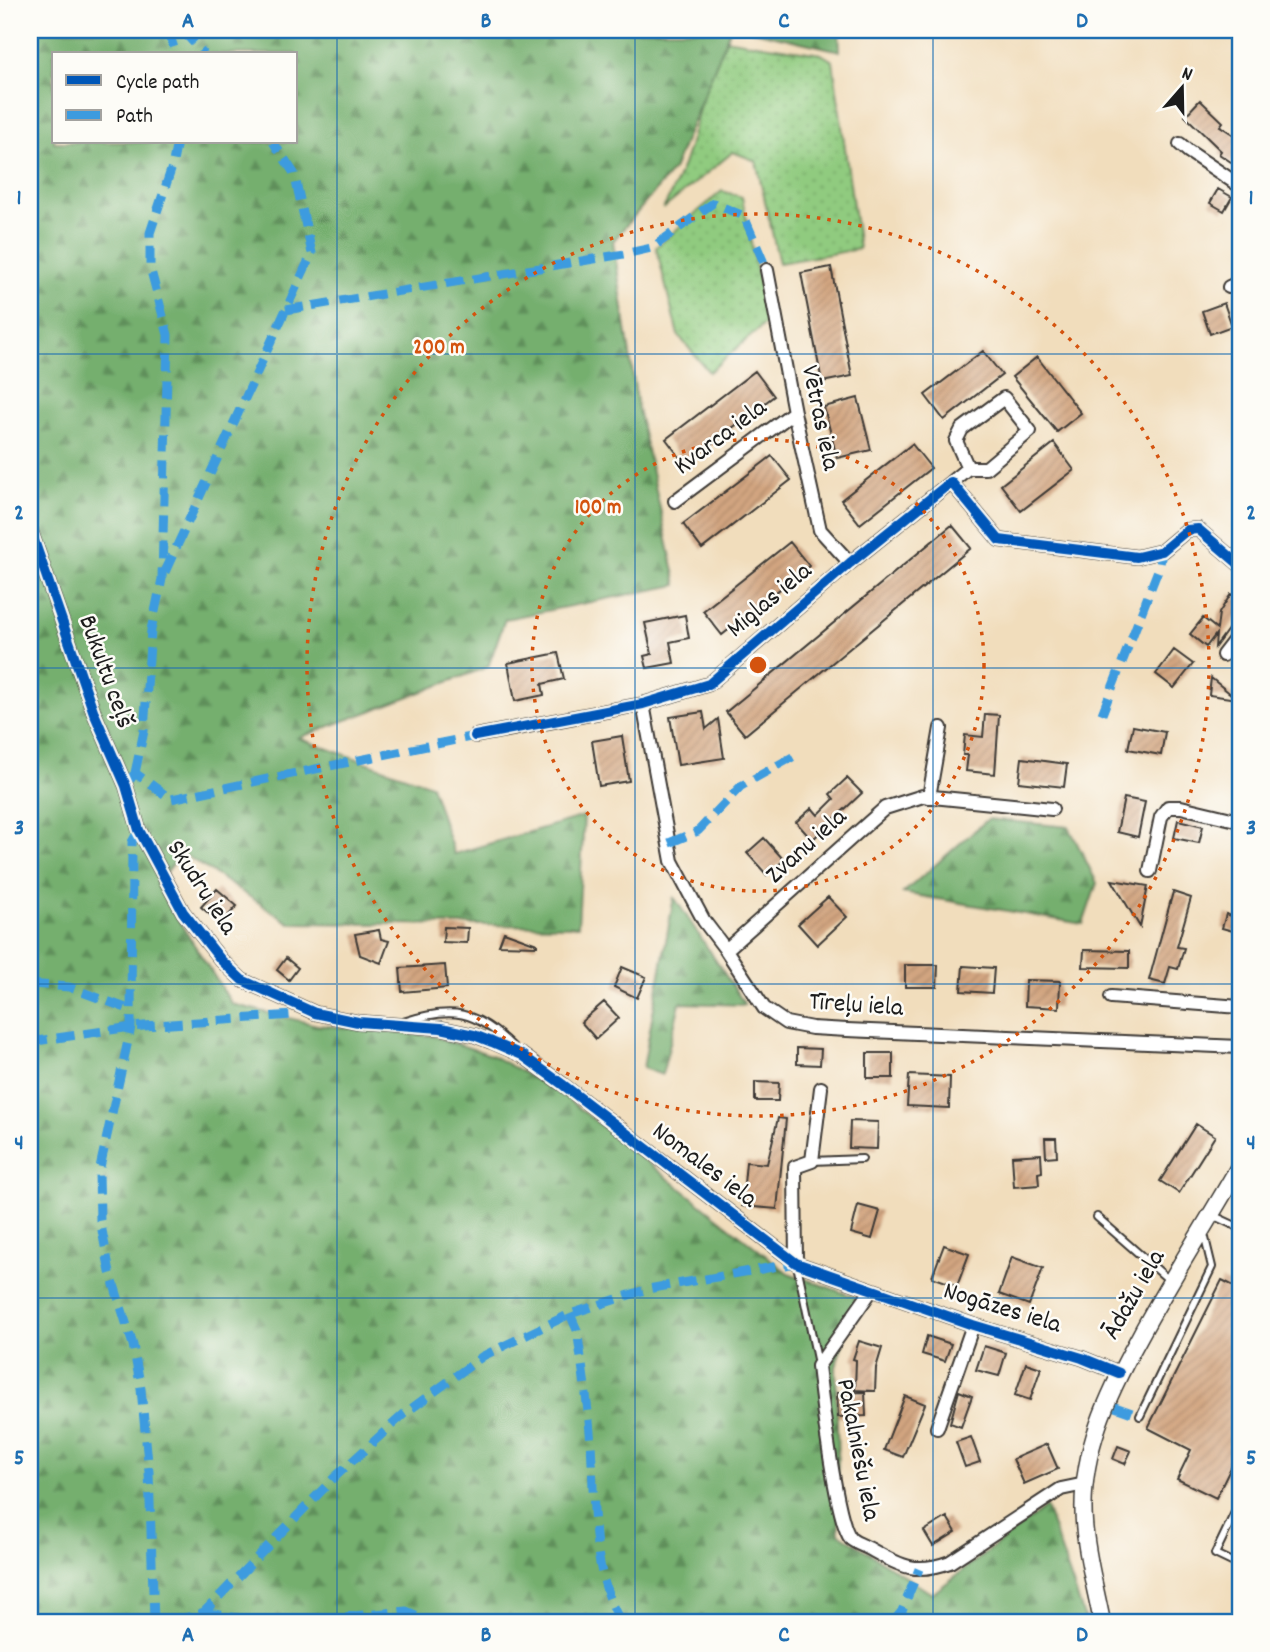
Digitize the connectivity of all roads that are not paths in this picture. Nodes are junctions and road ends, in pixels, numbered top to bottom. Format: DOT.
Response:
graph roads {
  1 [pos="1180,144"];
  2 [pos="1240,186"];
  3 [pos="767,270"];
  4 [pos="794,412"];
  5 [pos="968,468"];
  6 [pos="951,482"];
  7 [pos="675,501"];
  8 [pos="30,529"];
  9 [pos="850,563"];
  10 [pos="1240,565"];
  11 [pos="1240,633"];
  12 [pos="1223,654"];
  13 [pos="643,704"];
  14 [pos="941,728"];
  15 [pos="475,736"];
  16 [pos="929,797"];
  17 [pos="1052,809"];
  18 [pos="1240,821"];
  19 [pos="139,830"];
  20 [pos="1150,870"];
  21 [pos="726,950"];
  22 [pos="1111,997"];
  23 [pos="1240,1007"];
  24 [pos="400,1024"];
  25 [pos="1240,1047"];
  26 [pos="522,1055"];
  27 [pos="821,1088"];
  28 [pos="862,1159"];
  29 [pos="812,1161"];
  30 [pos="1240,1166"];
  31 [pos="1097,1217"];
  32 [pos="1208,1222"];
  33 [pos="1240,1228"];
  34 [pos="796,1263"];
  35 [pos="1170,1281"];
  36 [pos="871,1291"];
  37 [pos="972,1325"];
  38 [pos="818,1366"];
  39 [pos="1119,1373"];
  40 [pos="1140,1416"];
  41 [pos="937,1427"];
  42 [pos="1085,1484"];
  43 [pos="1240,1502"];
  44 [pos="1240,1566"];
  45 [pos="1102,1622"];
  1 -- 2 [label="street"];
  3 -- 4 [label="street, Vētras iela"];
  4 -- 7 [label="street, Kvarca iela"];
  4 -- 9 [label="street, Vētras iela"];
  5 -- 5 [label="street"];
  5 -- 6 [label="street, Miglas iela"];
  6 -- 9 [label="street, Miglas iela"];
  6 -- 10 [label="street"];
  8 -- 19 [label="street, Bukultu ceļš"];
  9 -- 13 [label="street, Miglas iela"];
  11 -- 12 [label="street"];
  13 -- 15 [label="street, Miglas iela"];
  13 -- 21 [label="street, Tīreļu iela"];
  14 -- 16 [label="street"];
  16 -- 17 [label="street, Zvanu iela"];
  16 -- 21 [label="street, Zvanu iela"];
  18 -- 20 [label="street"];
  19 -- 24 [label="street, Skudru iela"];
  21 -- 25 [label="street, Tīreļu iela"];
  22 -- 23 [label="street"];
  24 -- 26 [label="street, Skudru iela"];
  24 -- 26 [label="lane, Nomales iela"];
  26 -- 34 [label="street, Nomales iela"];
  27 -- 29 [label="street"];
  28 -- 29 [label="lane"];
  29 -- 34 [label="street"];
  30 -- 32 [label="street, Ādažu iela"];
  31 -- 35 [label="lane"];
  32 -- 33 [label="lane"];
  32 -- 35 [label="street, Ādažu iela"];
  32 -- 40 [label="lane"];
  34 -- 36 [label="street, Nomales iela"];
  34 -- 38 [label="lane"];
  35 -- 39 [label="street, Ādažu iela"];
  36 -- 37 [label="street, Nogāzes iela"];
  36 -- 38 [label="street, Pakalniešu iela"];
  37 -- 39 [label="street, Nogāzes iela"];
  37 -- 41 [label="street"];
  38 -- 42 [label="street, Pakalniešu iela"];
  39 -- 42 [label="street, Ādažu iela"];
  42 -- 45 [label="street, Ādažu iela"];
  43 -- 44 [label="lane"];
}
